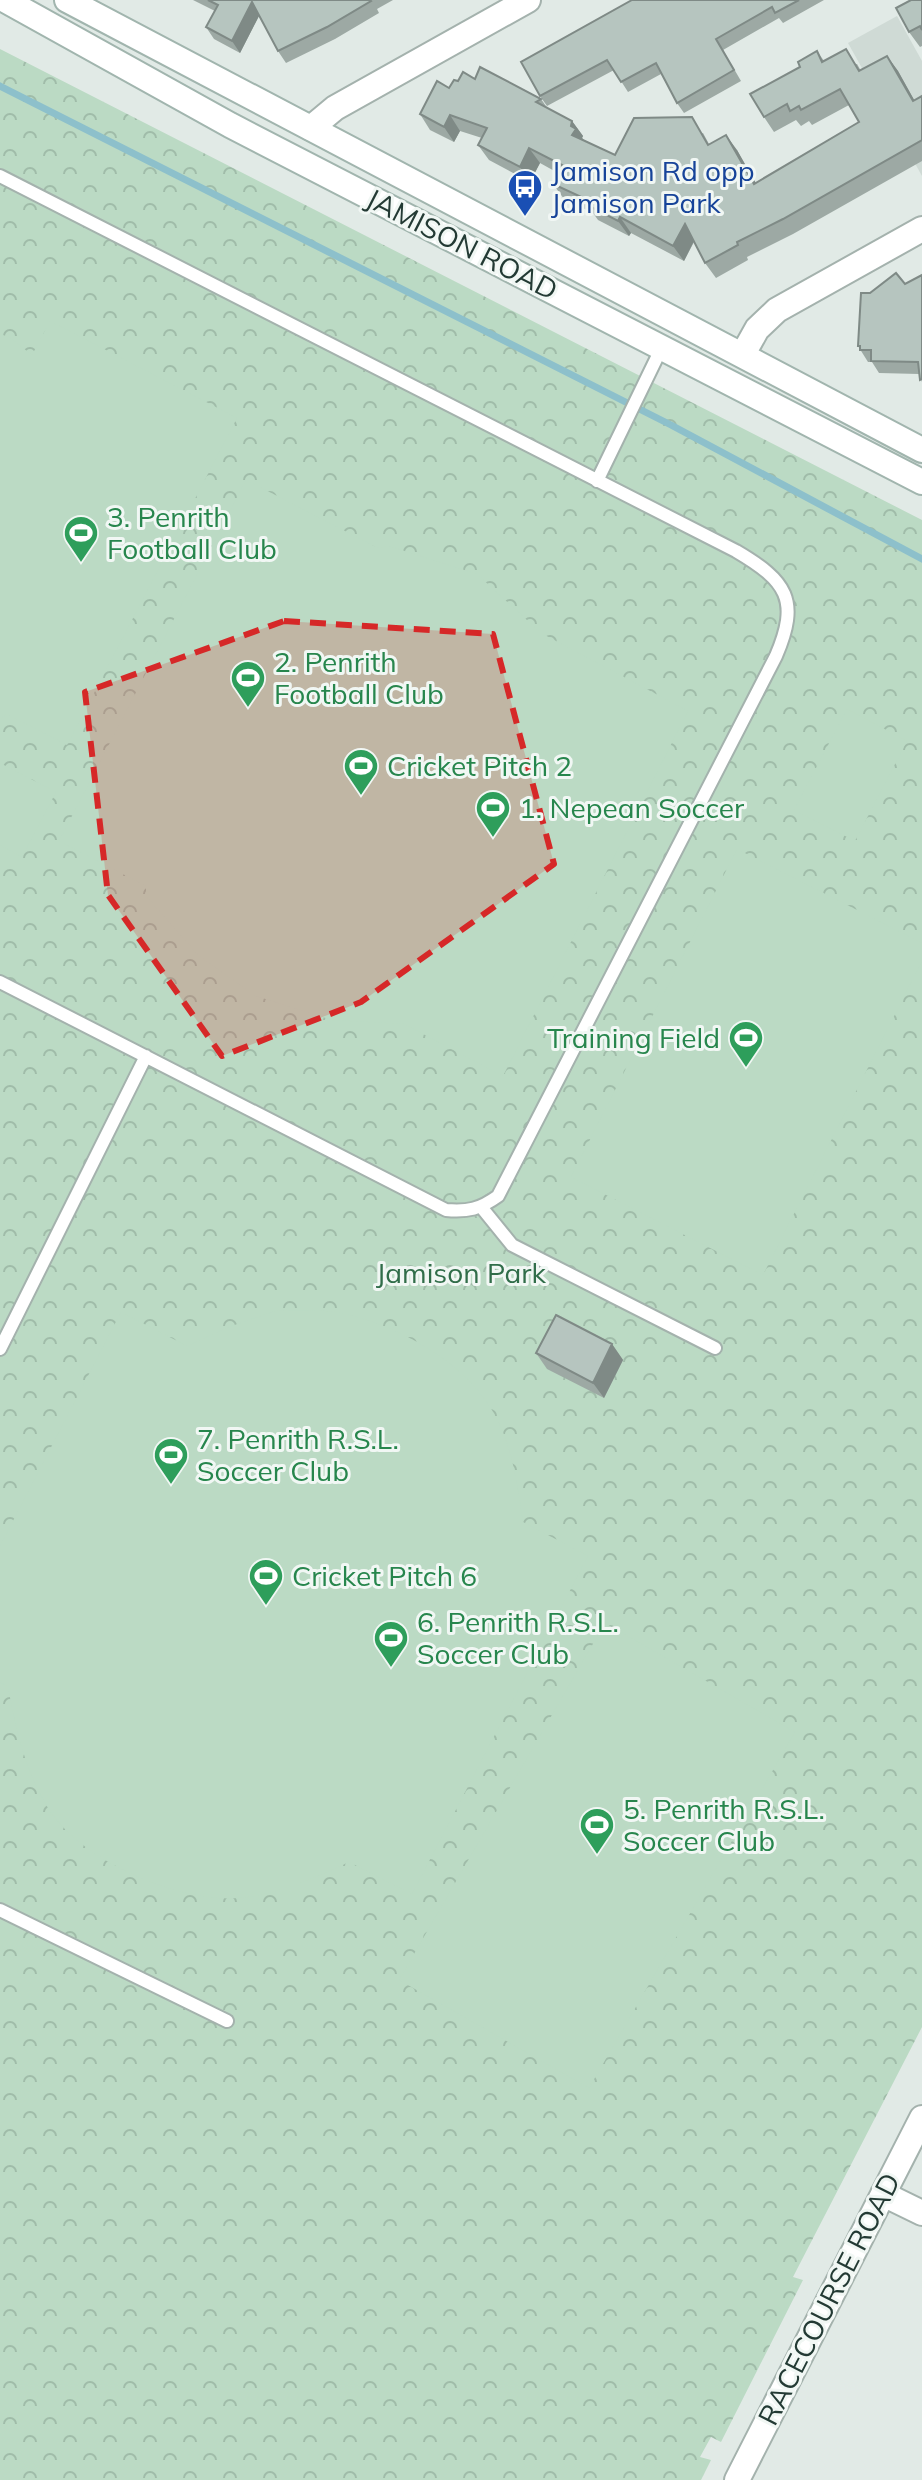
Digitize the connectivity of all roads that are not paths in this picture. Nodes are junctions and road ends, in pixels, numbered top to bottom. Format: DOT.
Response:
graph roads {
  1 [pos="5,0"];
  2 [pos="67,0"];
  3 [pos="528,0"];
  4 [pos="311,128"];
  5 [pos="0,176"];
  6 [pos="922,229"];
  7 [pos="662,347"];
  8 [pos="743,354"];
  9 [pos="922,450"];
  10 [pos="597,481"];
  11 [pos="922,482"];
  12 [pos="0,982"];
  13 [pos="146,1056"];
  14 [pos="482,1208"];
  15 [pos="715,1348"];
  16 [pos="0,1349"];
  17 [pos="0,1910"];
  18 [pos="227,2021"];
  19 [pos="922,2118"];
  20 [pos="883,2194"];
  21 [pos="922,2213"];
  22 [pos="737,2480"];
  1 -- 7 [label="main road, JAMISON ROAD"];
  2 -- 4 [label="main road, JAMISON ROAD"];
  3 -- 4 [label="main road"];
  4 -- 8 [label="main road, JAMISON ROAD"];
  5 -- 10 [label="lane"];
  6 -- 8 [label="main road"];
  7 -- 10 [label="lane"];
  7 -- 11 [label="main road, JAMISON ROAD"];
  8 -- 9 [label="main road, JAMISON ROAD"];
  10 -- 14 [label="lane"];
  12 -- 13 [label="lane"];
  13 -- 14 [label="lane"];
  13 -- 16 [label="lane"];
  14 -- 15 [label="lane"];
  17 -- 18 [label="lane"];
  19 -- 20 [label="main road, RACECOURSE ROAD"];
  20 -- 21 [label="main road"];
  20 -- 22 [label="main road, RACECOURSE ROAD"];
}
